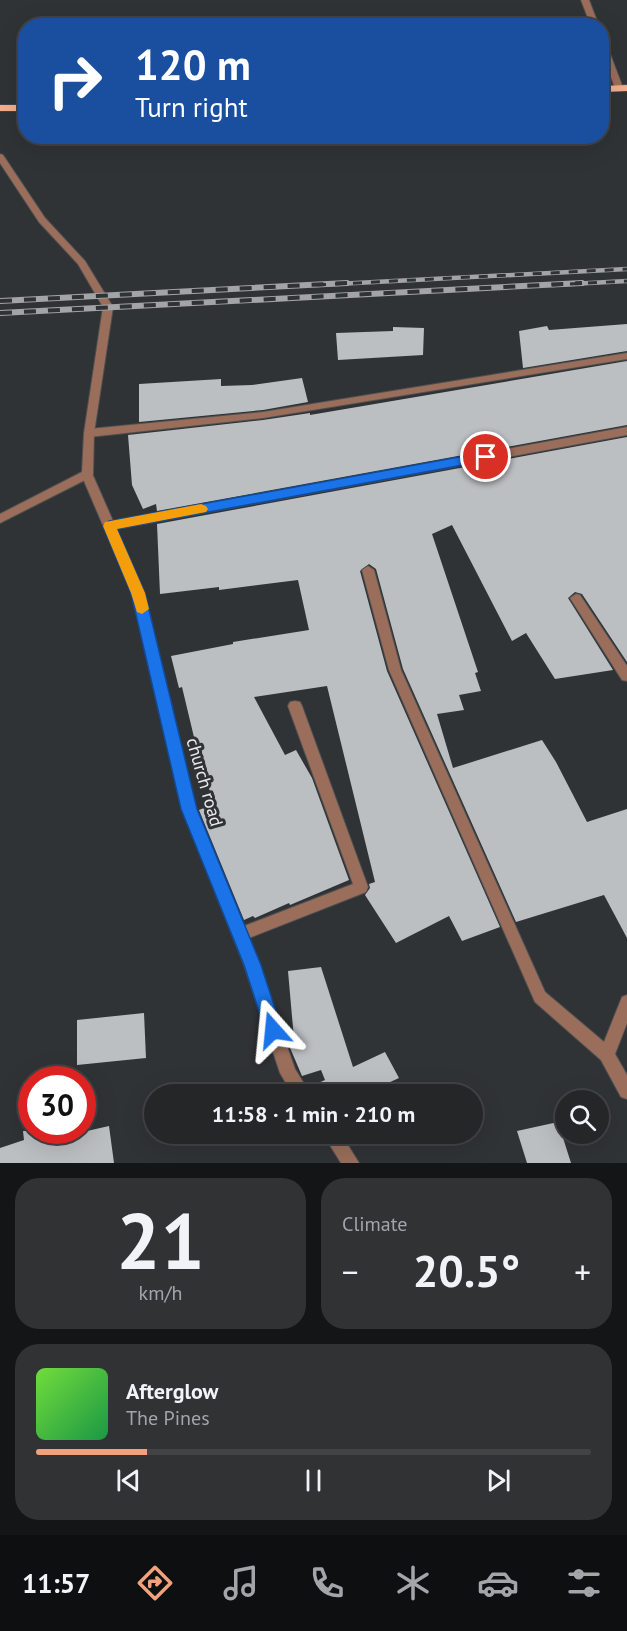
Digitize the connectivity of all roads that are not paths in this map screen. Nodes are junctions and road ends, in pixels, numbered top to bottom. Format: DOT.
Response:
graph roads {
  1 [pos="585,0"];
  2 [pos="592,18"];
  3 [pos="609,58"];
  4 [pos="623,88"];
  5 [pos="0,108"];
  6 [pos="18,108"];
  7 [pos="0,157"];
  8 [pos="627,356"];
  9 [pos="627,431"];
  10 [pos="89,433"];
  11 [pos="87,474"];
  12 [pos="0,519"];
  13 [pos="109,526"];
  14 [pos="368,570"];
  15 [pos="576,598"];
  16 [pos="627,676"];
  17 [pos="296,706"];
  18 [pos="240,935"];
  19 [pos="627,1002"];
  20 [pos="607,1055"];
  21 [pos="295,1084"];
  22 [pos="627,1092"];
  23 [pos="338,1144"];
  24 [pos="351,1163"];
  1 -- 2 [label="street"];
  3 -- 4 [label="street"];
  5 -- 6 [label="main road"];
  7 -- 10 [label="street"];
  8 -- 10 [label="street"];
  9 -- 13 [label="street"];
  10 -- 11 [label="street"];
  11 -- 12 [label="street"];
  11 -- 13 [label="street, church road"];
  13 -- 18 [label="street, church road"];
  14 -- 20 [label="street"];
  15 -- 16 [label="street"];
  17 -- 18 [label="street"];
  18 -- 21 [label="street, church road"];
  19 -- 20 [label="street"];
  20 -- 22 [label="street"];
  23 -- 24 [label="street"];
}
